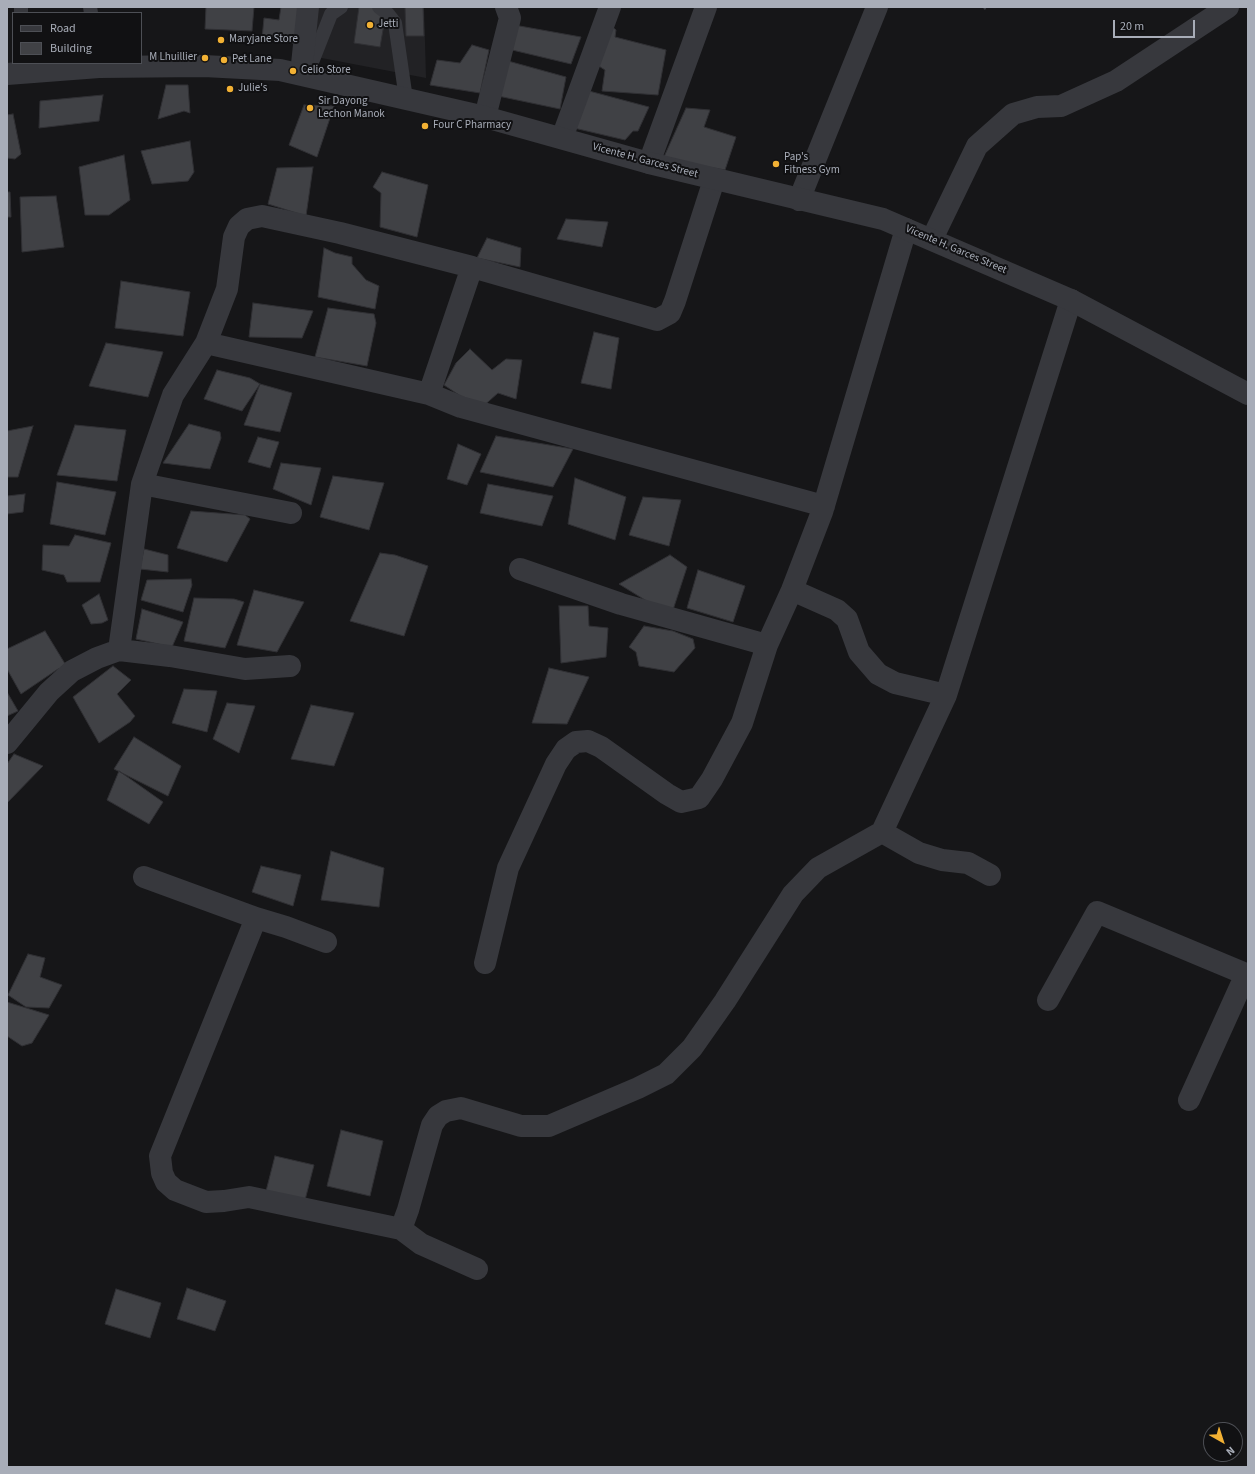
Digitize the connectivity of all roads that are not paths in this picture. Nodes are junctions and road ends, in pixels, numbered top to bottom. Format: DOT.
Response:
graph roads {
  1 [pos="308,7"];
  2 [pos="341,7"];
  3 [pos="378,7"];
  4 [pos="506,7"];
  5 [pos="610,7"];
  6 [pos="706,7"];
  7 [pos="876,7"];
  8 [pos="1228,7"];
  9 [pos="99,65"];
  10 [pos="14,70"];
  11 [pos="304,75"];
  12 [pos="406,99"];
  13 [pos="485,117"];
  14 [pos="562,138"];
  15 [pos="649,163"];
  16 [pos="714,180"];
  17 [pos="799,200"];
  18 [pos="906,229"];
  19 [pos="932,239"];
  20 [pos="472,267"];
  21 [pos="1071,300"];
  22 [pos="206,343"];
  23 [pos="429,394"];
  24 [pos="1248,394"];
  25 [pos="142,484"];
  26 [pos="824,506"];
  27 [pos="290,513"];
  28 [pos="520,569"];
  29 [pos="792,590"];
  30 [pos="768,645"];
  31 [pos="119,650"];
  32 [pos="290,666"];
  33 [pos="946,695"];
  34 [pos="7,743"];
  35 [pos="882,832"];
  36 [pos="990,875"];
  37 [pos="144,877"];
  38 [pos="256,918"];
  39 [pos="326,942"];
  40 [pos="485,963"];
  41 [pos="1247,974"];
  42 [pos="1048,1000"];
  43 [pos="1189,1100"];
  44 [pos="401,1229"];
  45 [pos="477,1269"];
  1 -- 11 [label="street"];
  2 -- 11 [label="lane"];
  3 -- 12 [label="lane"];
  4 -- 13 [label="street"];
  5 -- 14 [label="street"];
  6 -- 15 [label="street"];
  7 -- 17 [label="street"];
  8 -- 19 [label="street"];
  9 -- 10 [label="street, Vicente H. Garces Street"];
  9 -- 11 [label="street, Vicente H. Garces Street"];
  11 -- 12 [label="street, Vicente H. Garces Street"];
  12 -- 13 [label="street, Vicente H. Garces Street"];
  13 -- 14 [label="street, Vicente H. Garces Street"];
  14 -- 15 [label="street, Vicente H. Garces Street"];
  15 -- 16 [label="street, Vicente H. Garces Street"];
  16 -- 17 [label="street, Vicente H. Garces Street"];
  16 -- 20 [label="street"];
  17 -- 18 [label="street, Vicente H. Garces Street"];
  18 -- 19 [label="street, Vicente H. Garces Street"];
  18 -- 26 [label="street"];
  19 -- 21 [label="street, Vicente H. Garces Street"];
  20 -- 22 [label="street"];
  20 -- 23 [label="street"];
  21 -- 24 [label="street, Vicente H. Garces Street"];
  21 -- 33 [label="street"];
  22 -- 23 [label="street"];
  22 -- 25 [label="street"];
  23 -- 26 [label="street"];
  25 -- 27 [label="street"];
  25 -- 31 [label="street"];
  26 -- 29 [label="street"];
  28 -- 30 [label="street"];
  29 -- 30 [label="street"];
  29 -- 33 [label="street"];
  30 -- 40 [label="street"];
  31 -- 32 [label="street"];
  31 -- 34 [label="street"];
  33 -- 35 [label="street"];
  35 -- 36 [label="street"];
  35 -- 44 [label="street"];
  37 -- 38 [label="street"];
  38 -- 39 [label="street"];
  38 -- 44 [label="street"];
  41 -- 42 [label="street"];
  41 -- 43 [label="street"];
  44 -- 45 [label="street"];
}
